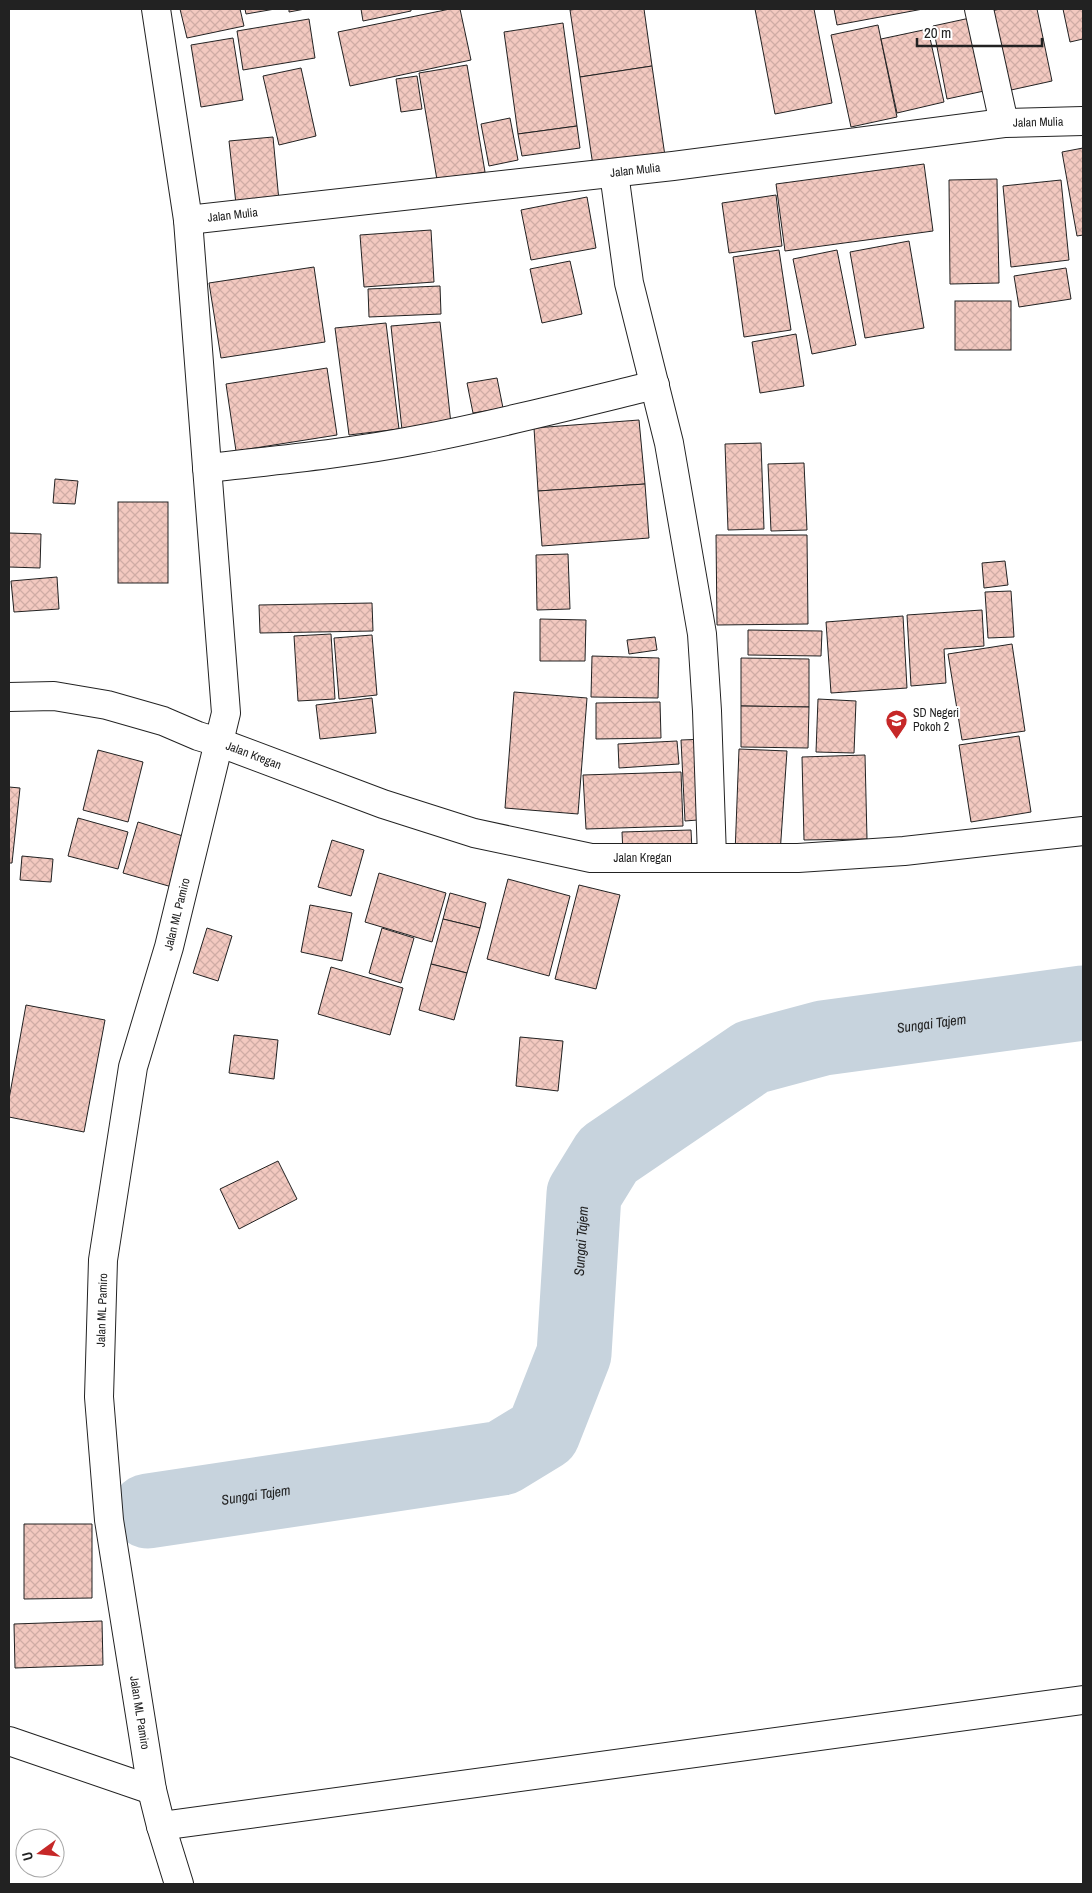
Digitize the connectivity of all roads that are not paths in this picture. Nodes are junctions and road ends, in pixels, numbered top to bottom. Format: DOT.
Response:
graph roads {
  1 [pos="156,9"];
  2 [pos="979,9"];
  3 [pos="1083,121"];
  4 [pos="1004,124"];
  5 [pos="614,173"];
  6 [pos="188,220"];
  7 [pos="655,386"];
  8 [pos="208,468"];
  9 [pos="9,697"];
  10 [pos="218,742"];
  11 [pos="1083,831"];
  12 [pos="712,857"];
  13 [pos="1083,1700"];
  14 [pos="9,1741"];
  15 [pos="152,1790"];
  16 [pos="161,1826"];
  17 [pos="179,1884"];
  1 -- 6 [label="street, Jalan ML Pamiro"];
  2 -- 4 [label="street"];
  3 -- 4 [label="street, Jalan Mulia"];
  4 -- 5 [label="street, Jalan Mulia"];
  5 -- 6 [label="street, Jalan Mulia"];
  5 -- 7 [label="street"];
  6 -- 8 [label="street, Jalan ML Pamiro"];
  7 -- 8 [label="street"];
  7 -- 12 [label="street"];
  8 -- 10 [label="street, Jalan ML Pamiro"];
  9 -- 10 [label="street, Jalan Kregan"];
  10 -- 12 [label="street, Jalan Kregan"];
  10 -- 15 [label="street, Jalan ML Pamiro"];
  11 -- 12 [label="street, Jalan Kregan"];
  13 -- 16 [label="street"];
  14 -- 15 [label="street"];
  15 -- 16 [label="street, Jalan ML Pamiro"];
  16 -- 17 [label="street, Jalan ML Pamiro"];
}
